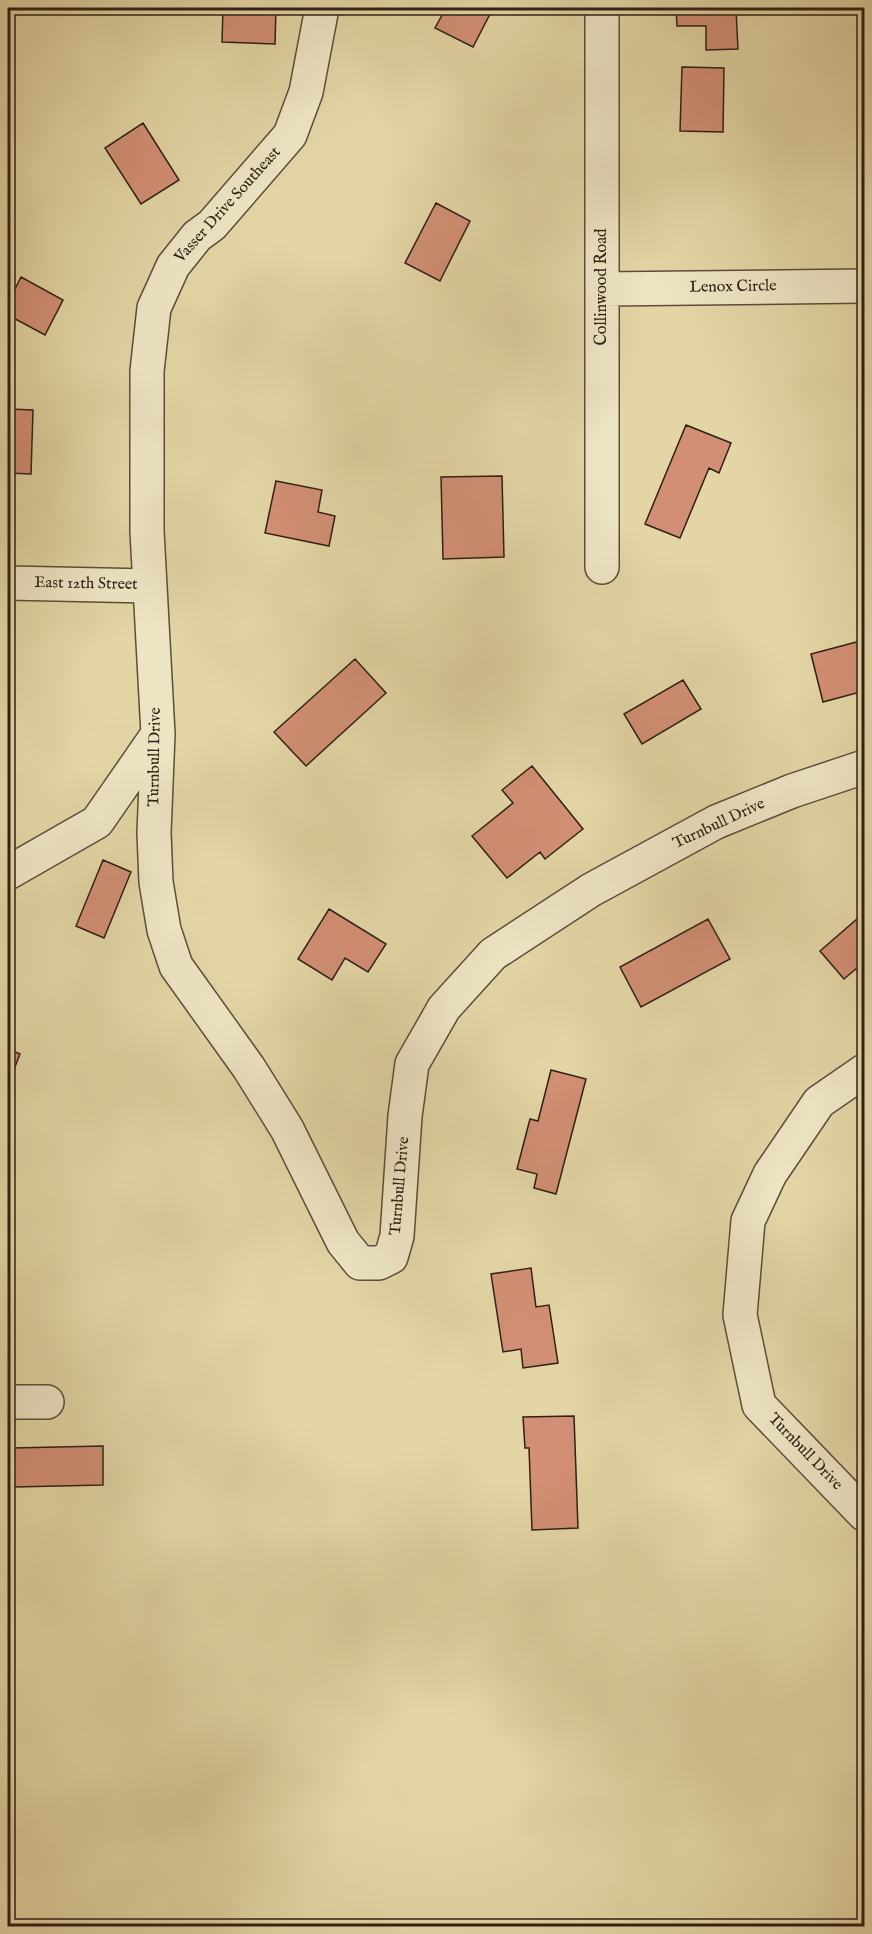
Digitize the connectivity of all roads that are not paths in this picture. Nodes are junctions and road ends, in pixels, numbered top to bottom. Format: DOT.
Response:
graph roads {
  1 [pos="322,8"];
  2 [pos="602,8"];
  3 [pos="864,286"];
  4 [pos="602,289"];
  5 [pos="602,567"];
  6 [pos="8,583"];
  7 [pos="149,585"];
  8 [pos="155,673"];
  9 [pos="158,734"];
  10 [pos="864,767"];
  11 [pos="8,873"];
  12 [pos="864,1071"];
  13 [pos="8,1402"];
  14 [pos="47,1402"];
  15 [pos="864,1514"];
  1 -- 7 [label="street, Vasser Drive Southeast"];
  2 -- 4 [label="street, Collinwood Road"];
  3 -- 4 [label="street, Lenox Circle"];
  4 -- 5 [label="street, Collinwood Road"];
  6 -- 7 [label="street, East 12th Street"];
  7 -- 8 [label="street, East 12th Street"];
  8 -- 9 [label="street, Turnbull Drive"];
  9 -- 10 [label="street, Turnbull Drive"];
  9 -- 11 [label="street"];
  12 -- 15 [label="street, Turnbull Drive"];
  13 -- 14 [label="street"];
}
